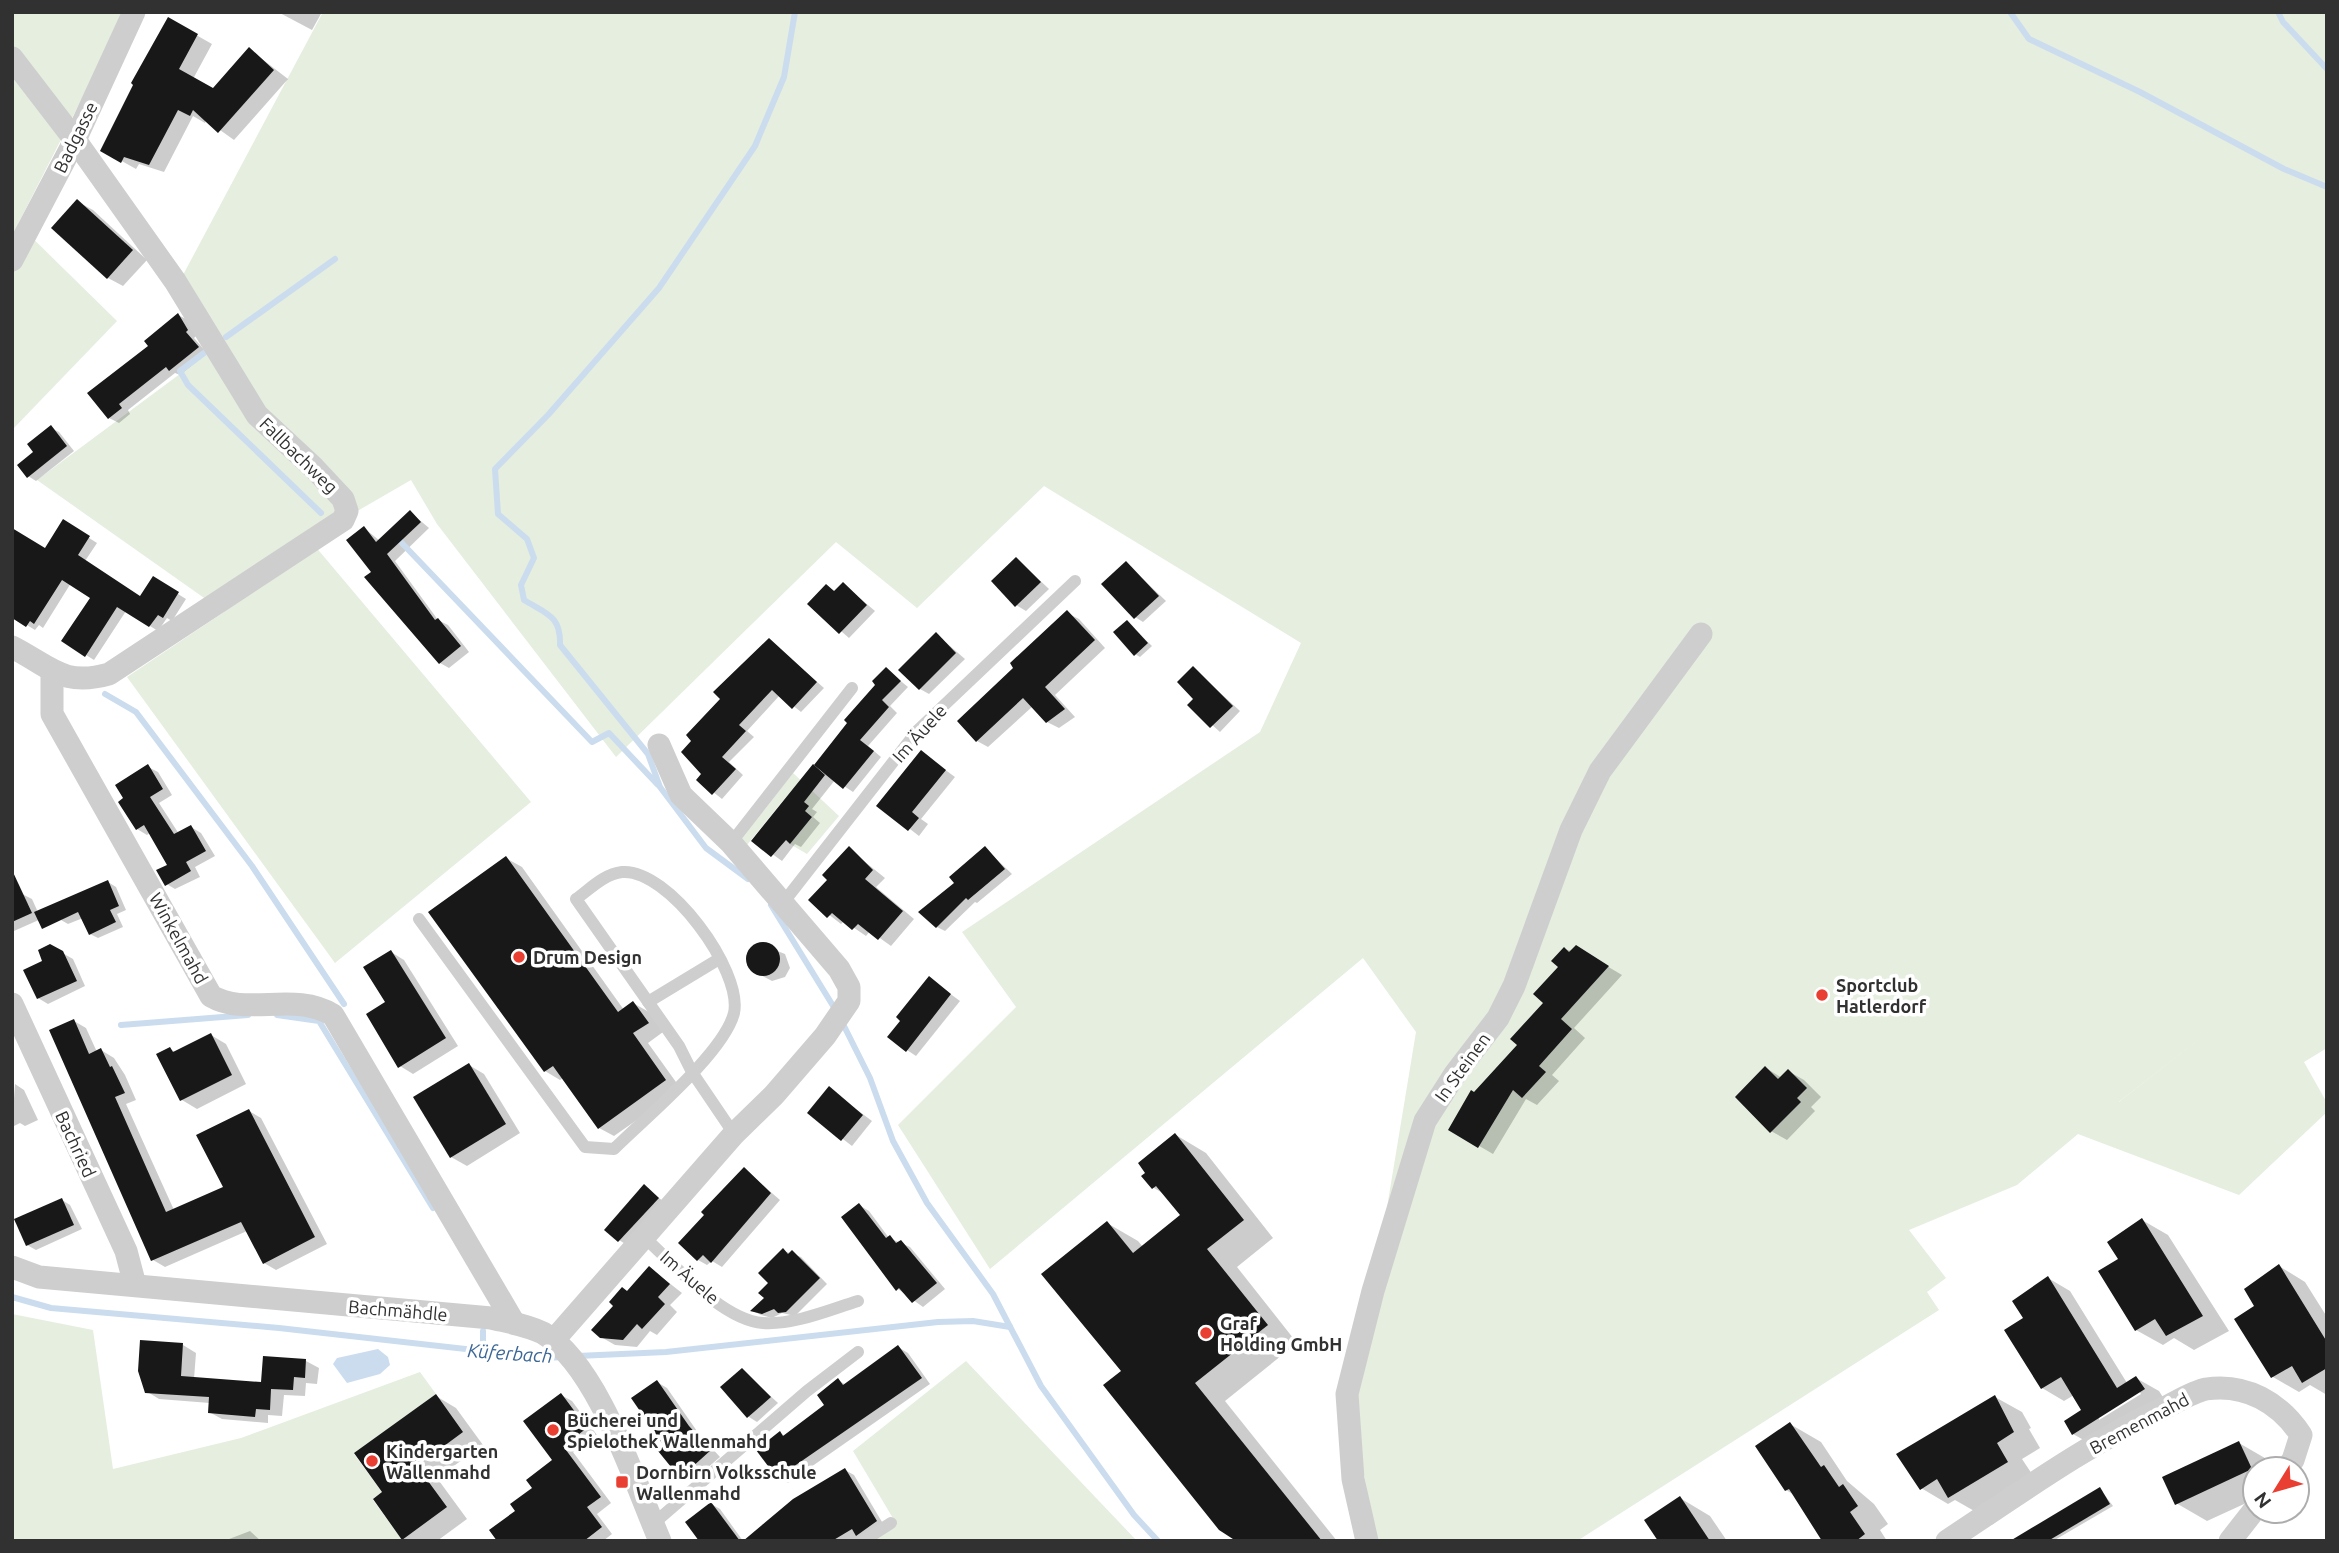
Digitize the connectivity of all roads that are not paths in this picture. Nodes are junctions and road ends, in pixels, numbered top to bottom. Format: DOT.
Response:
graph roads {
  1 [pos="134,12"];
  2 [pos="12,58"];
  3 [pos="75,140"];
  4 [pos="12,260"];
  5 [pos="1075,581"];
  6 [pos="1700,634"];
  7 [pos="12,647"];
  8 [pos="52,673"];
  9 [pos="852,688"];
  10 [pos="659,745"];
  11 [pos="731,844"];
  12 [pos="783,903"];
  13 [pos="419,919"];
  14 [pos="719,959"];
  15 [pos="649,1002"];
  16 [pos="12,1004"];
  17 [pos="692,1072"];
  18 [pos="734,1135"];
  19 [pos="645,1238"];
  20 [pos="12,1267"];
  21 [pos="135,1285"];
  22 [pos="858,1301"];
  23 [pos="514,1323"];
  24 [pos="562,1350"];
  25 [pos="858,1352"];
  26 [pos="2295,1455"];
  27 [pos="891,1523"];
  28 [pos="2242,1525"];
  29 [pos="656,1532"];
  30 [pos="863,1541"];
  31 [pos="1367,1541"];
  32 [pos="1947,1541"];
  33 [pos="2230,1541"];
  1 -- 3 [label="street, Badgasse"];
  2 -- 3 [label="street"];
  3 -- 4 [label="street, Badgasse"];
  3 -- 8 [label="street, Fallbachweg"];
  5 -- 12 [label="lane, Im Äuele"];
  6 -- 31 [label="street, In Steinen"];
  7 -- 8 [label="street, Fallbachweg"];
  8 -- 23 [label="street, Winkelmahd"];
  9 -- 11 [label="lane"];
  10 -- 11 [label="street, Im Äuele"];
  11 -- 12 [label="street, Im Äuele"];
  12 -- 18 [label="street, Im Äuele"];
  13 -- 17 [label="lane"];
  14 -- 15 [label="lane"];
  14 -- 15 [label="lane"];
  14 -- 17 [label="lane"];
  15 -- 17 [label="lane"];
  16 -- 21 [label="street, Bachried"];
  17 -- 18 [label="lane"];
  18 -- 19 [label="street, Im Äuele"];
  19 -- 22 [label="lane, Im Äuele"];
  19 -- 24 [label="street, Im Äuele"];
  20 -- 21 [label="street, Bachmähdle"];
  21 -- 23 [label="street, Bachmähdle"];
  23 -- 24 [label="street, Bachmähdle"];
  24 -- 29 [label="street, Bachmähdle"];
  25 -- 29 [label="lane"];
  26 -- 32 [label="street, Bremenmahd"];
  27 -- 30 [label="lane"];
  28 -- 33 [label="street"];
}
